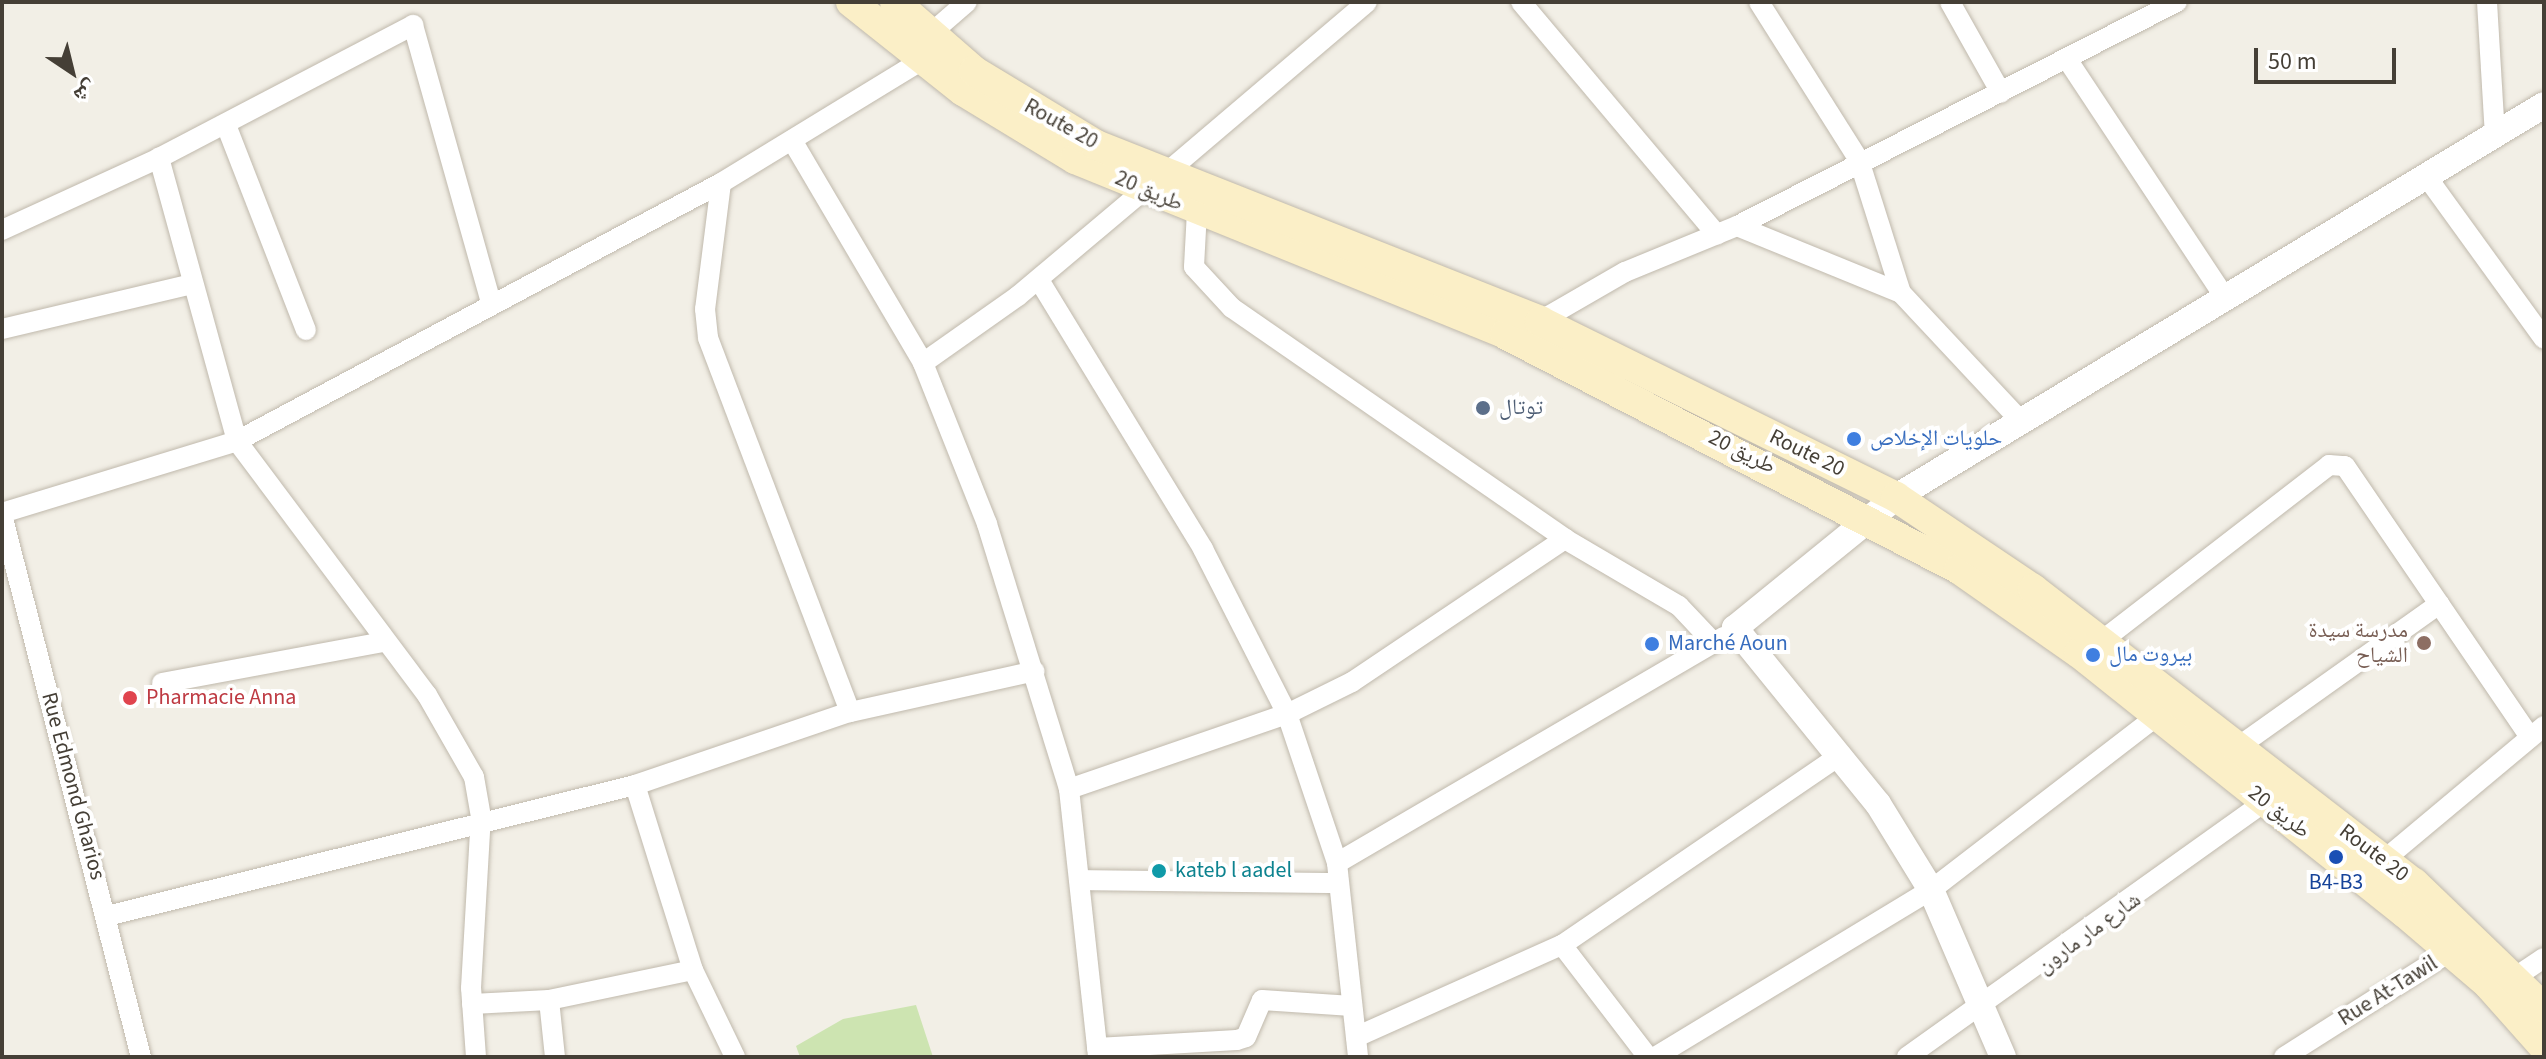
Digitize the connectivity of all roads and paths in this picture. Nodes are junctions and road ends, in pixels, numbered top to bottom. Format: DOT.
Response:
graph roads {
  1 [pos="851,2"];
  2 [pos="895,2"];
  3 [pos="967,2"];
  4 [pos="1367,2"];
  5 [pos="1521,2"];
  6 [pos="1759,2"];
  7 [pos="1950,2"];
  8 [pos="2177,2"];
  9 [pos="2487,2"];
  10 [pos="925,48"];
  11 [pos="2069,62"];
  12 [pos="2001,93"];
  13 [pos="2544,105"];
  14 [pos="226,125"];
  15 [pos="2495,136"];
  16 [pos="793,142"];
  17 [pos="159,158"];
  18 [pos="1859,160"];
  19 [pos="2429,180"];
  20 [pos="1155,182"];
  21 [pos="721,183"];
  22 [pos="1197,211"];
  23 [pos="1737,226"];
  24 [pos="2,230"];
  25 [pos="1717,235"];
  26 [pos="1039,280"];
  27 [pos="188,285"];
  28 [pos="1901,293"];
  29 [pos="2223,295"];
  30 [pos="491,303"];
  31 [pos="1540,321"];
  32 [pos="2,329"];
  33 [pos="306,330"];
  34 [pos="2544,339"];
  35 [pos="923,363"];
  36 [pos="2019,419"];
  37 [pos="237,441"];
  38 [pos="1896,497"];
  39 [pos="2,514"];
  40 [pos="1870,517"];
  41 [pos="1565,539"];
  42 [pos="2439,604"];
  43 [pos="1725,636"];
  44 [pos="384,642"];
  45 [pos="2099,643"];
  46 [pos="1035,671"];
  47 [pos="162,683"];
  48 [pos="850,712"];
  49 [pos="1287,714"];
  50 [pos="2157,716"];
  51 [pos="2537,732"];
  52 [pos="2238,747"];
  53 [pos="1841,755"];
  54 [pos="635,785"];
  55 [pos="1069,789"];
  56 [pos="2266,801"];
  57 [pos="481,817"];
  58 [pos="2384,860"];
  59 [pos="1338,873"];
  60 [pos="1082,880"];
  61 [pos="1931,890"];
  62 [pos="107,916"];
  63 [pos="1562,945"];
  64 [pos="2451,951"];
  65 [pos="2544,958"];
  66 [pos="693,970"];
  67 [pos="2517,976"];
  68 [pos="549,1000"];
  69 [pos="472,1004"];
  70 [pos="1352,1006"];
  71 [pos="2544,1008"];
  72 [pos="1983,1009"];
  73 [pos="1357,1047"];
  74 [pos="2544,1047"];
  75 [pos="1098,1052"];
  76 [pos="141,1057"];
  77 [pos="476,1057"];
  78 [pos="555,1057"];
  79 [pos="735,1057"];
  80 [pos="1648,1057"];
  81 [pos="1655,1057"];
  82 [pos="1907,1057"];
  83 [pos="2003,1057"];
  84 [pos="2284,1057"];
  1 -- 10 [label="main road, طريق 20"];
  2 -- 10 [label="main road"];
  3 -- 10 [label="street"];
  4 -- 20 [label="street"];
  5 -- 25 [label="street"];
  6 -- 18 [label="street"];
  7 -- 12 [label="street"];
  8 -- 11 [label="street"];
  9 -- 15 [label="street"];
  10 -- 16 [label="street"];
  10 -- 20 [label="main road, طريق 20"];
  11 -- 12 [label="street"];
  11 -- 29 [label="street"];
  12 -- 18 [label="street"];
  13 -- 15 [label="street"];
  14 -- 17 [label="street"];
  14 -- 30 [label="street"];
  14 -- 33 [label="street"];
  15 -- 19 [label="street"];
  16 -- 21 [label="street"];
  16 -- 35 [label="street"];
  17 -- 24 [label="street"];
  17 -- 27 [label="street"];
  18 -- 23 [label="street"];
  18 -- 28 [label="street"];
  19 -- 29 [label="street"];
  19 -- 34 [label="street"];
  20 -- 22 [label="main road, طريق 20"];
  20 -- 26 [label="street"];
  20 -- 31 [label="main road, Route 20"];
  21 -- 30 [label="street"];
  21 -- 48 [label="street"];
  22 -- 40 [label="main road, طريق 20"];
  22 -- 41 [label="street"];
  23 -- 25 [label="street"];
  23 -- 28 [label="street"];
  25 -- 31 [label="street"];
  26 -- 35 [label="street"];
  26 -- 49 [label="street"];
  27 -- 32 [label="street"];
  27 -- 37 [label="street"];
  28 -- 36 [label="street"];
  29 -- 36 [label="street"];
  30 -- 37 [label="street"];
  31 -- 38 [label="main road, Route 20"];
  35 -- 46 [label="street"];
  36 -- 38 [label="street"];
  37 -- 39 [label="street"];
  37 -- 44 [label="street"];
  38 -- 40 [label="street"];
  38 -- 45 [label="main road, Route 20"];
  39 -- 62 [label="street, Rue Edmond Gharios"];
  40 -- 43 [label="street"];
  40 -- 50 [label="main road, طريق 20"];
  41 -- 43 [label="street"];
  41 -- 49 [label="street"];
  42 -- 45 [label="street"];
  42 -- 51 [label="street"];
  42 -- 52 [label="street"];
  43 -- 53 [label="street"];
  43 -- 59 [label="street"];
  44 -- 47 [label="street"];
  44 -- 57 [label="street"];
  45 -- 52 [label="main road, Route 20"];
  46 -- 48 [label="street"];
  46 -- 55 [label="street"];
  48 -- 54 [label="street"];
  49 -- 55 [label="street"];
  49 -- 59 [label="street"];
  50 -- 56 [label="main road, طريق 20"];
  50 -- 61 [label="street"];
  51 -- 58 [label="street"];
  52 -- 58 [label="main road, Route 20"];
  53 -- 61 [label="street"];
  53 -- 63 [label="street"];
  54 -- 57 [label="street"];
  54 -- 66 [label="street"];
  55 -- 60 [label="street"];
  56 -- 64 [label="main road, طريق 20"];
  56 -- 72 [label="street, شارع مار مارون"];
  57 -- 62 [label="street"];
  57 -- 69 [label="street"];
  58 -- 67 [label="main road, Route 20"];
  59 -- 60 [label="street"];
  59 -- 70 [label="street"];
  60 -- 75 [label="street"];
  61 -- 72 [label="street"];
  61 -- 81 [label="street"];
  62 -- 76 [label="street, Rue Edmond Gharios"];
  63 -- 73 [label="street"];
  63 -- 80 [label="street"];
  64 -- 74 [label="main road, طريق 20"];
  64 -- 84 [label="street, Rue At-Tawil"];
  65 -- 67 [label="street"];
  66 -- 68 [label="street"];
  66 -- 79 [label="street"];
  67 -- 71 [label="main road, Route 20"];
  68 -- 69 [label="street"];
  68 -- 78 [label="street"];
  69 -- 77 [label="street"];
  70 -- 73 [label="street"];
  70 -- 75 [label="street"];
  72 -- 82 [label="street, شارع مار مارون"];
  72 -- 83 [label="street"];
}
